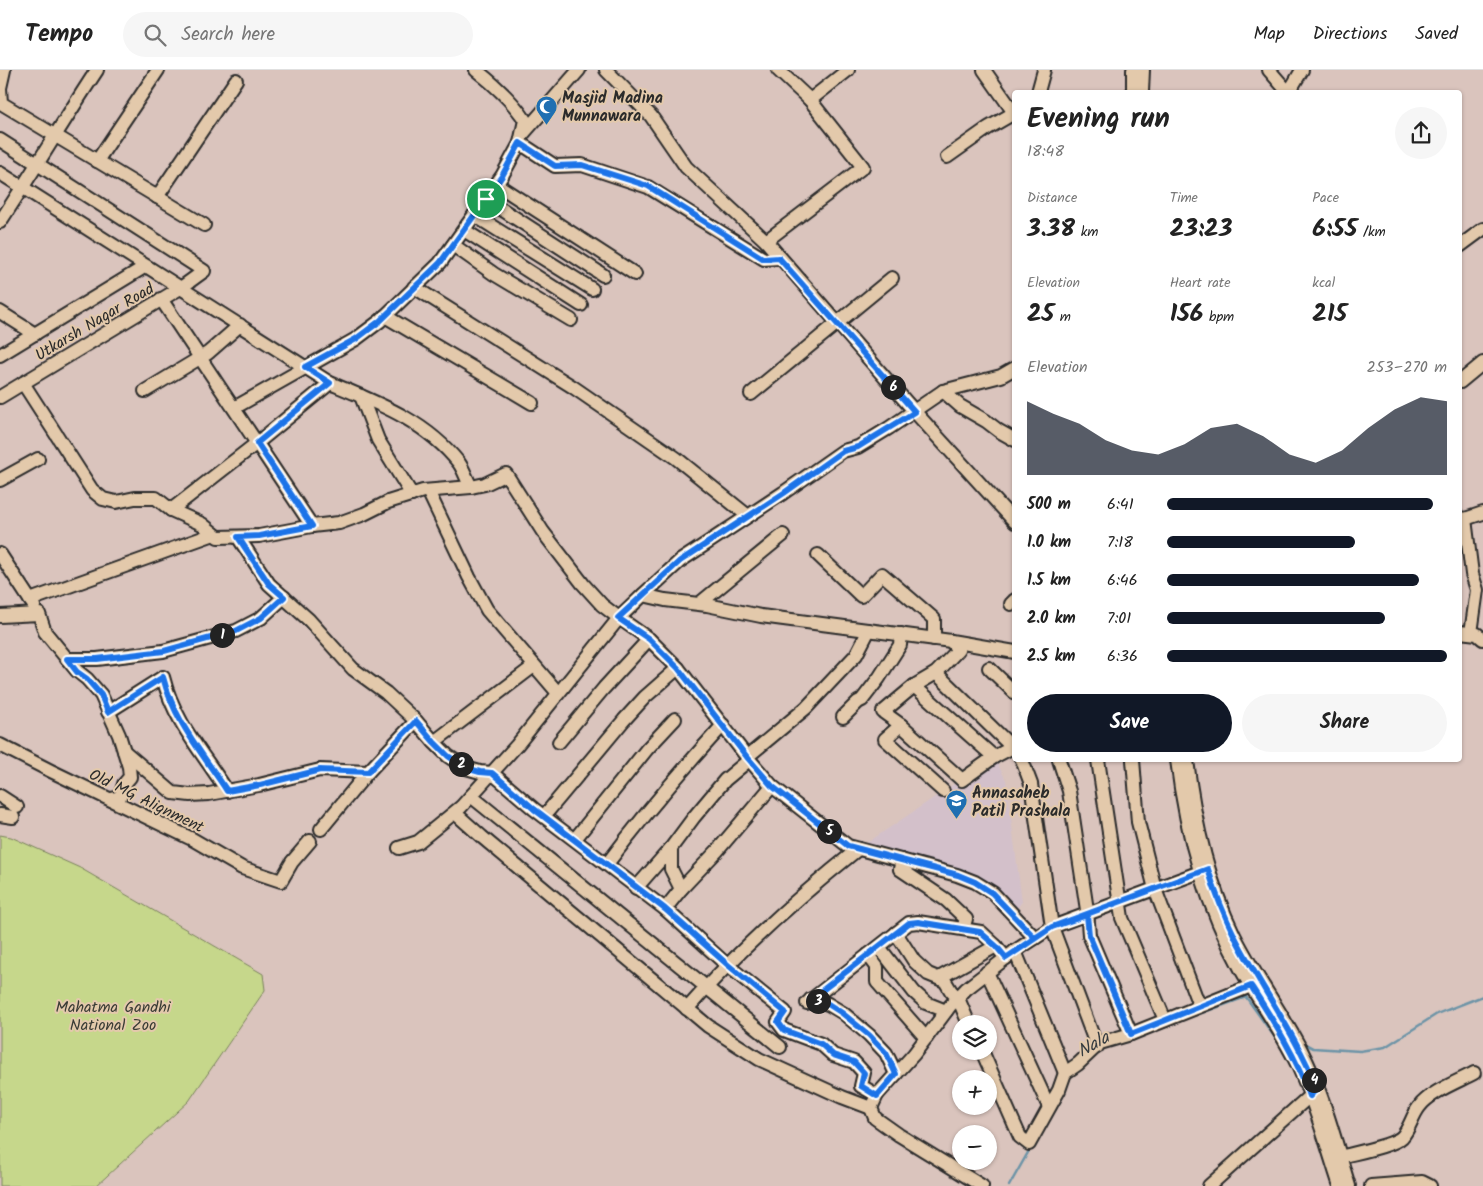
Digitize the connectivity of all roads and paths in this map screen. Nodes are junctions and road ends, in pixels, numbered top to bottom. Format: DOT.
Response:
graph roads {
  1 [pos="4,70"];
  2 [pos="97,70"];
  3 [pos="158,70"];
  4 [pos="476,70"];
  5 [pos="578,70"];
  6 [pos="606,70"];
  7 [pos="778,70"];
  8 [pos="848,70"];
  9 [pos="984,70"];
  10 [pos="1044,70"];
  11 [pos="1134,70"];
  12 [pos="1143,70"];
  13 [pos="1269,70"];
  14 [pos="1302,70"];
  15 [pos="236,80"];
  16 [pos="1039,90"];
  17 [pos="1133,90"];
  18 [pos="1142,90"];
  19 [pos="1286,90"];
  20 [pos="1289,90"];
  21 [pos="810,100"];
  22 [pos="1012,109"];
  23 [pos="1012,115"];
  24 [pos="54,135"];
  25 [pos="0,140"];
  26 [pos="520,140"];
  27 [pos="947,157"];
  28 [pos="97,161"];
  29 [pos="38,164"];
  30 [pos="0,173"];
  31 [pos="496,184"];
  32 [pos="23,188"];
  33 [pos="157,197"];
  34 [pos="486,199"];
  35 [pos="474,215"];
  36 [pos="0,222"];
  37 [pos="204,225"];
  38 [pos="1483,229"];
  39 [pos="464,230"];
  40 [pos="766,241"];
  41 [pos="453,245"];
  42 [pos="1462,245"];
  43 [pos="779,258"];
  44 [pos="146,266"];
  45 [pos="635,274"];
  46 [pos="603,275"];
  47 [pos="892,278"];
  48 [pos="414,287"];
  49 [pos="180,288"];
  50 [pos="592,289"];
  51 [pos="161,299"];
  52 [pos="581,305"];
  53 [pos="0,312"];
  54 [pos="385,316"];
  55 [pos="571,320"];
  56 [pos="837,324"];
  57 [pos="240,326"];
  58 [pos="35,334"];
  59 [pos="0,355"];
  60 [pos="200,358"];
  61 [pos="1483,363"];
  62 [pos="305,367"];
  63 [pos="1012,370"];
  64 [pos="1462,380"];
  65 [pos="22,383"];
  66 [pos="330,383"];
  67 [pos="943,391"];
  68 [pos="145,392"];
  69 [pos="751,394"];
  70 [pos="361,396"];
  71 [pos="0,397"];
  72 [pos="532,403"];
  73 [pos="234,408"];
  74 [pos="915,412"];
  75 [pos="1012,438"];
  76 [pos="257,443"];
  77 [pos="38,459"];
  78 [pos="0,480"];
  79 [pos="471,487"];
  80 [pos="428,491"];
  81 [pos="412,494"];
  82 [pos="171,510"];
  83 [pos="1483,514"];
  84 [pos="748,516"];
  85 [pos="1463,518"];
  86 [pos="1012,519"];
  87 [pos="312,526"];
  88 [pos="214,534"];
  89 [pos="783,535"];
  90 [pos="238,537"];
  91 [pos="0,554"];
  92 [pos="818,555"];
  93 [pos="1480,589"];
  94 [pos="643,594"];
  95 [pos="284,597"];
  96 [pos="30,600"];
  97 [pos="699,604"];
  98 [pos="39,614"];
  99 [pos="0,616"];
  100 [pos="618,618"];
  101 [pos="869,630"];
  102 [pos="1465,633"];
  103 [pos="901,634"];
  104 [pos="649,639"];
  105 [pos="934,639"];
  106 [pos="1483,639"];
  107 [pos="951,641"];
  108 [pos="1012,651"];
  109 [pos="67,659"];
  110 [pos="534,666"];
  111 [pos="678,668"];
  112 [pos="989,668"];
  113 [pos="936,673"];
  114 [pos="914,686"];
  115 [pos="1012,690"];
  116 [pos="558,693"];
  117 [pos="108,712"];
  118 [pos="843,717"];
  119 [pos="675,719"];
  120 [pos="416,721"];
  121 [pos="901,724"];
  122 [pos="723,726"];
  123 [pos="434,742"];
  124 [pos="559,742"];
  125 [pos="0,745"];
  126 [pos="1012,746"];
  127 [pos="1012,749"];
  128 [pos="124,751"];
  129 [pos="994,757"];
  130 [pos="748,758"];
  131 [pos="1023,762"];
  132 [pos="1061,762"];
  133 [pos="1098,762"];
  134 [pos="1133,762"];
  135 [pos="1177,762"];
  136 [pos="1187,762"];
  137 [pos="368,772"];
  138 [pos="492,773"];
  139 [pos="772,786"];
  140 [pos="227,791"];
  141 [pos="944,791"];
  142 [pos="0,796"];
  143 [pos="471,796"];
  144 [pos="111,799"];
  145 [pos="455,813"];
  146 [pos="0,815"];
  147 [pos="544,816"];
  148 [pos="321,829"];
  149 [pos="575,839"];
  150 [pos="310,841"];
  151 [pos="399,848"];
  152 [pos="671,848"];
  153 [pos="858,848"];
  154 [pos="902,860"];
  155 [pos="607,864"];
  156 [pos="1204,871"];
  157 [pos="636,888"];
  158 [pos="681,889"];
  159 [pos="1155,889"];
  160 [pos="1119,903"];
  161 [pos="665,909"];
  162 [pos="1087,915"];
  163 [pos="1052,927"];
  164 [pos="963,928"];
  165 [pos="896,933"];
  166 [pos="1035,938"];
  167 [pos="879,946"];
  168 [pos="996,946"];
  169 [pos="868,955"];
  170 [pos="1010,955"];
  171 [pos="728,965"];
  172 [pos="987,972"];
  173 [pos="939,978"];
  174 [pos="1251,986"];
  175 [pos="706,988"];
  176 [pos="958,998"];
  177 [pos="1202,1006"];
  178 [pos="687,1009"];
  179 [pos="946,1012"];
  180 [pos="965,1015"];
  181 [pos="1165,1020"];
  182 [pos="1285,1031"];
  183 [pos="1131,1034"];
  184 [pos="926,1038"];
  185 [pos="780,1047"];
  186 [pos="1097,1047"];
  187 [pos="986,1060"];
  188 [pos="1065,1073"];
  189 [pos="1474,1073"];
  190 [pos="896,1074"];
  191 [pos="1314,1092"];
  192 [pos="877,1096"];
  193 [pos="871,1108"];
  194 [pos="1049,1108"];
  195 [pos="1340,1157"];
  196 [pos="982,1186"];
  197 [pos="1208,1186"];
  198 [pos="1340,1186"];
  199 [pos="1349,1186"];
  200 [pos="1371,1186"];
  201 [pos="1430,1186"];
  1 -- 24 [label="street"];
  2 -- 24 [label="street"];
  3 -- 28 [label="street"];
  4 -- 26 [label="street"];
  5 -- 26 [label="street"];
  6 -- 40 [label="street"];
  7 -- 21 [label="street"];
  8 -- 21 [label="street"];
  9 -- 22 [label="street"];
  10 -- 16 [label="street"];
  11 -- 17 [label="street"];
  12 -- 18 [label="street"];
  13 -- 19 [label="street"];
  14 -- 20 [label="street"];
  15 -- 33 [label="street"];
  21 -- 40 [label="street"];
  23 -- 27 [label="street"];
  24 -- 28 [label="street"];
  24 -- 29 [label="street"];
  25 -- 29 [label="street"];
  26 -- 31 [label="street"];
  26 -- 43 [label="street"];
  28 -- 33 [label="street"];
  29 -- 32 [label="street"];
  29 -- 49 [label="street, Utkarsh Nagar Road"];
  30 -- 32 [label="street"];
  31 -- 34 [label="street"];
  31 -- 45 [label="street"];
  32 -- 36 [label="street"];
  32 -- 44 [label="street"];
  33 -- 37 [label="street"];
  34 -- 35 [label="street"];
  34 -- 46 [label="street"];
  35 -- 39 [label="street"];
  35 -- 50 [label="street"];
  38 -- 42 [label="street"];
  39 -- 41 [label="street"];
  39 -- 52 [label="street"];
  40 -- 43 [label="street"];
  41 -- 48 [label="street"];
  41 -- 55 [label="street"];
  43 -- 56 [label="street"];
  44 -- 49 [label="street"];
  44 -- 58 [label="street"];
  47 -- 56 [label="street"];
  48 -- 54 [label="street"];
  48 -- 84 [label="street"];
  49 -- 51 [label="street, Utkarsh Nagar Road"];
  49 -- 57 [label="street"];
  51 -- 60 [label="street"];
  51 -- 65 [label="street, Utkarsh Nagar Road"];
  53 -- 58 [label="street"];
  54 -- 62 [label="street"];
  54 -- 72 [label="street"];
  56 -- 69 [label="street"];
  56 -- 74 [label="street"];
  57 -- 60 [label="street"];
  57 -- 62 [label="street"];
  58 -- 59 [label="street"];
  60 -- 68 [label="street"];
  60 -- 73 [label="street"];
  61 -- 64 [label="street"];
  62 -- 66 [label="street"];
  62 -- 73 [label="street"];
  63 -- 67 [label="street"];
  65 -- 71 [label="street, Utkarsh Nagar Road"];
  65 -- 82 [label="street"];
  66 -- 70 [label="street"];
  66 -- 76 [label="street"];
  67 -- 74 [label="street"];
  67 -- 75 [label="street"];
  70 -- 79 [label="street"];
  70 -- 81 [label="street"];
  73 -- 76 [label="street"];
  74 -- 84 [label="street"];
  74 -- 86 [label="street"];
  76 -- 82 [label="street"];
  76 -- 87 [label="street"];
  77 -- 78 [label="street"];
  79 -- 80 [label="street"];
  79 -- 100 [label="street"];
  80 -- 81 [label="street"];
  80 -- 110 [label="street"];
  81 -- 87 [label="street"];
  82 -- 88 [label="street"];
  83 -- 85 [label="street"];
  84 -- 94 [label="street"];
  85 -- 93 [label="street"];
  87 -- 90 [label="street"];
  88 -- 90 [label="street"];
  88 -- 96 [label="street"];
  89 -- 97 [label="street"];
  90 -- 95 [label="street"];
  91 -- 96 [label="street"];
  92 -- 105 [label="street"];
  93 -- 102 [label="street"];
  94 -- 97 [label="street"];
  94 -- 100 [label="street"];
  95 -- 109 [label="street"];
  95 -- 120 [label="street"];
  96 -- 98 [label="street"];
  97 -- 101 [label="street"];
  98 -- 99 [label="street"];
  98 -- 109 [label="street"];
  100 -- 104 [label="street"];
  100 -- 116 [label="street"];
  101 -- 103 [label="street"];
  101 -- 130 [label="street"];
  102 -- 106 [label="street"];
  103 -- 105 [label="street"];
  103 -- 118 [label="street"];
  104 -- 111 [label="street"];
  104 -- 124 [label="street"];
  105 -- 107 [label="street"];
  107 -- 108 [label="street"];
  107 -- 113 [label="street"];
  109 -- 117 [label="street"];
  110 -- 116 [label="street"];
  110 -- 123 [label="street"];
  111 -- 122 [label="street"];
  111 -- 147 [label="street"];
  112 -- 115 [label="street"];
  113 -- 114 [label="street"];
  113 -- 126 [label="street"];
  114 -- 121 [label="street"];
  114 -- 129 [label="street"];
  116 -- 138 [label="street"];
  117 -- 128 [label="street"];
  117 -- 140 [label="street"];
  119 -- 149 [label="street"];
  120 -- 123 [label="street"];
  120 -- 137 [label="street"];
  121 -- 129 [label="street"];
  121 -- 141 [label="street"];
  122 -- 130 [label="street"];
  122 -- 155 [label="street"];
  123 -- 138 [label="street"];
  125 -- 144 [label="street, Old MG Alignment"];
  127 -- 129 [label="street"];
  128 -- 140 [label="street"];
  128 -- 144 [label="street"];
  130 -- 139 [label="street"];
  130 -- 152 [label="street"];
  131 -- 163 [label="street"];
  132 -- 162 [label="street"];
  133 -- 160 [label="street"];
  134 -- 159 [label="street"];
  135 -- 156 [label="street"];
  136 -- 156 [label="street"];
  137 -- 140 [label="street"];
  137 -- 148 [label="street"];
  138 -- 143 [label="street"];
  138 -- 147 [label="street"];
  139 -- 153 [label="street"];
  139 -- 158 [label="street"];
  142 -- 146 [label="street"];
  143 -- 145 [label="street"];
  143 -- 175 [label="street"];
  144 -- 150 [label="street, Old MG Alignment"];
  145 -- 151 [label="street"];
  145 -- 178 [label="street"];
  147 -- 149 [label="street"];
  149 -- 155 [label="street"];
  152 -- 157 [label="street"];
  152 -- 158 [label="street"];
  153 -- 154 [label="street"];
  153 -- 171 [label="street"];
  154 -- 164 [label="street"];
  154 -- 166 [label="street"];
  155 -- 157 [label="street"];
  156 -- 159 [label="street"];
  156 -- 174 [label="street"];
  156 -- 182 [label="street"];
  157 -- 161 [label="street"];
  158 -- 161 [label="street"];
  159 -- 160 [label="street"];
  159 -- 177 [label="street"];
  160 -- 162 [label="street"];
  160 -- 181 [label="street"];
  161 -- 171 [label="street"];
  162 -- 163 [label="street"];
  162 -- 183 [label="street"];
  163 -- 166 [label="street"];
  163 -- 186 [label="street"];
  164 -- 165 [label="street"];
  164 -- 168 [label="street"];
  165 -- 167 [label="street"];
  165 -- 173 [label="street"];
  166 -- 170 [label="street"];
  167 -- 169 [label="street"];
  167 -- 179 [label="street"];
  168 -- 170 [label="street"];
  168 -- 173 [label="street"];
  169 -- 184 [label="street"];
  169 -- 190 [label="street"];
  170 -- 172 [label="street"];
  170 -- 188 [label="street"];
  171 -- 175 [label="street"];
  171 -- 192 [label="street"];
  172 -- 176 [label="street"];
  172 -- 194 [label="street"];
  173 -- 176 [label="street"];
  174 -- 177 [label="street"];
  174 -- 182 [label="street"];
  175 -- 178 [label="street"];
  175 -- 185 [label="street"];
  176 -- 179 [label="street"];
  176 -- 180 [label="street"];
  177 -- 181 [label="street"];
  178 -- 193 [label="street"];
  179 -- 184 [label="street"];
  181 -- 183 [label="street"];
  182 -- 191 [label="street"];
  183 -- 186 [label="street"];
  184 -- 190 [label="street"];
  186 -- 188 [label="street"];
  187 -- 194 [label="street"];
  188 -- 194 [label="street"];
  189 -- 195 [label="street"];
  190 -- 192 [label="street"];
  191 -- 195 [label="street"];
  191 -- 197 [label="street"];
  191 -- 198 [label="street"];
  192 -- 193 [label="street"];
  193 -- 196 [label="street"];
  195 -- 199 [label="street"];
  200 -- 201 [label="street"];
}
